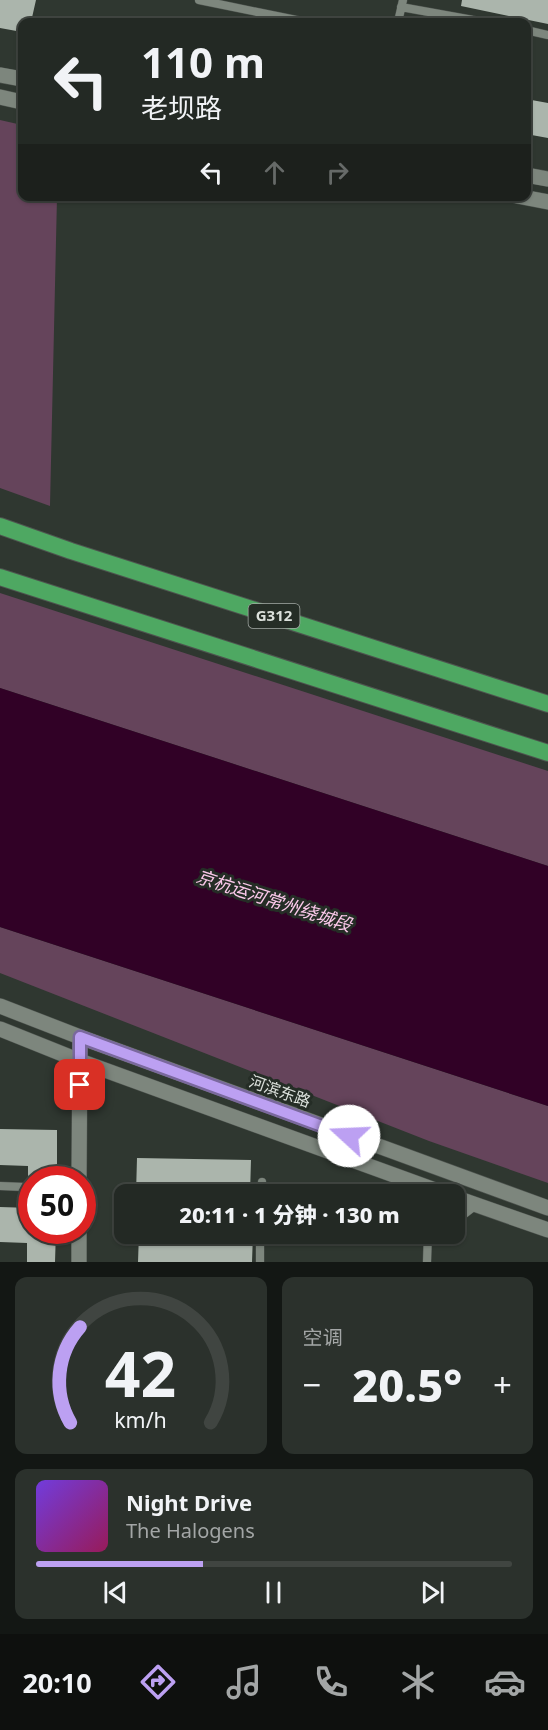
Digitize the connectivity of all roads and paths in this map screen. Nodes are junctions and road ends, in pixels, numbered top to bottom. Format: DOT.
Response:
graph roads {
  1 [pos="199,0"];
  2 [pos="402,4"];
  3 [pos="287,18"];
  4 [pos="466,18"];
  5 [pos="531,31"];
  6 [pos="548,34"];
  7 [pos="0,75"];
  8 [pos="18,78"];
  9 [pos="0,97"];
  10 [pos="18,101"];
  11 [pos="531,176"];
  12 [pos="548,179"];
  13 [pos="531,199"];
  14 [pos="548,202"];
  15 [pos="0,526"];
  16 [pos="0,577"];
  17 [pos="548,704"];
  18 [pos="548,753"];
  19 [pos="0,1006"];
  20 [pos="0,1029"];
  21 [pos="80,1037"];
  22 [pos="80,1061"];
  23 [pos="79,1166"];
  24 [pos="411,1184"];
  25 [pos="0,1186"];
  26 [pos="18,1187"];
  27 [pos="465,1201"];
  28 [pos="476,1205"];
  29 [pos="548,1208"];
  30 [pos="465,1214"];
  31 [pos="548,1230"];
  32 [pos="79,1244"];
  33 [pos="260,1244"];
  34 [pos="428,1244"];
  35 [pos="79,1262"];
  36 [pos="260,1262"];
  37 [pos="427,1262"];
  1 -- 3 [label="lane"];
  2 -- 4 [label="lane"];
  5 -- 6 [label="lane"];
  7 -- 8 [label="main road"];
  9 -- 10 [label="main road"];
  11 -- 12 [label="main road"];
  13 -- 14 [label="main road"];
  15 -- 17 [label="highway, G312"];
  16 -- 18 [label="highway"];
  19 -- 21 [label="main road, 河滨东路"];
  20 -- 22 [label="main road"];
  21 -- 22 [label="main road"];
  21 -- 29 [label="main road, 河滨东路"];
  22 -- 23 [label="main road"];
  22 -- 24 [label="main road"];
  25 -- 26 [label="lane"];
  27 -- 28 [label="main road"];
  28 -- 30 [label="lane"];
  28 -- 31 [label="main road"];
  32 -- 35 [label="main road"];
  33 -- 36 [label="lane"];
  34 -- 37 [label="lane"];
}
